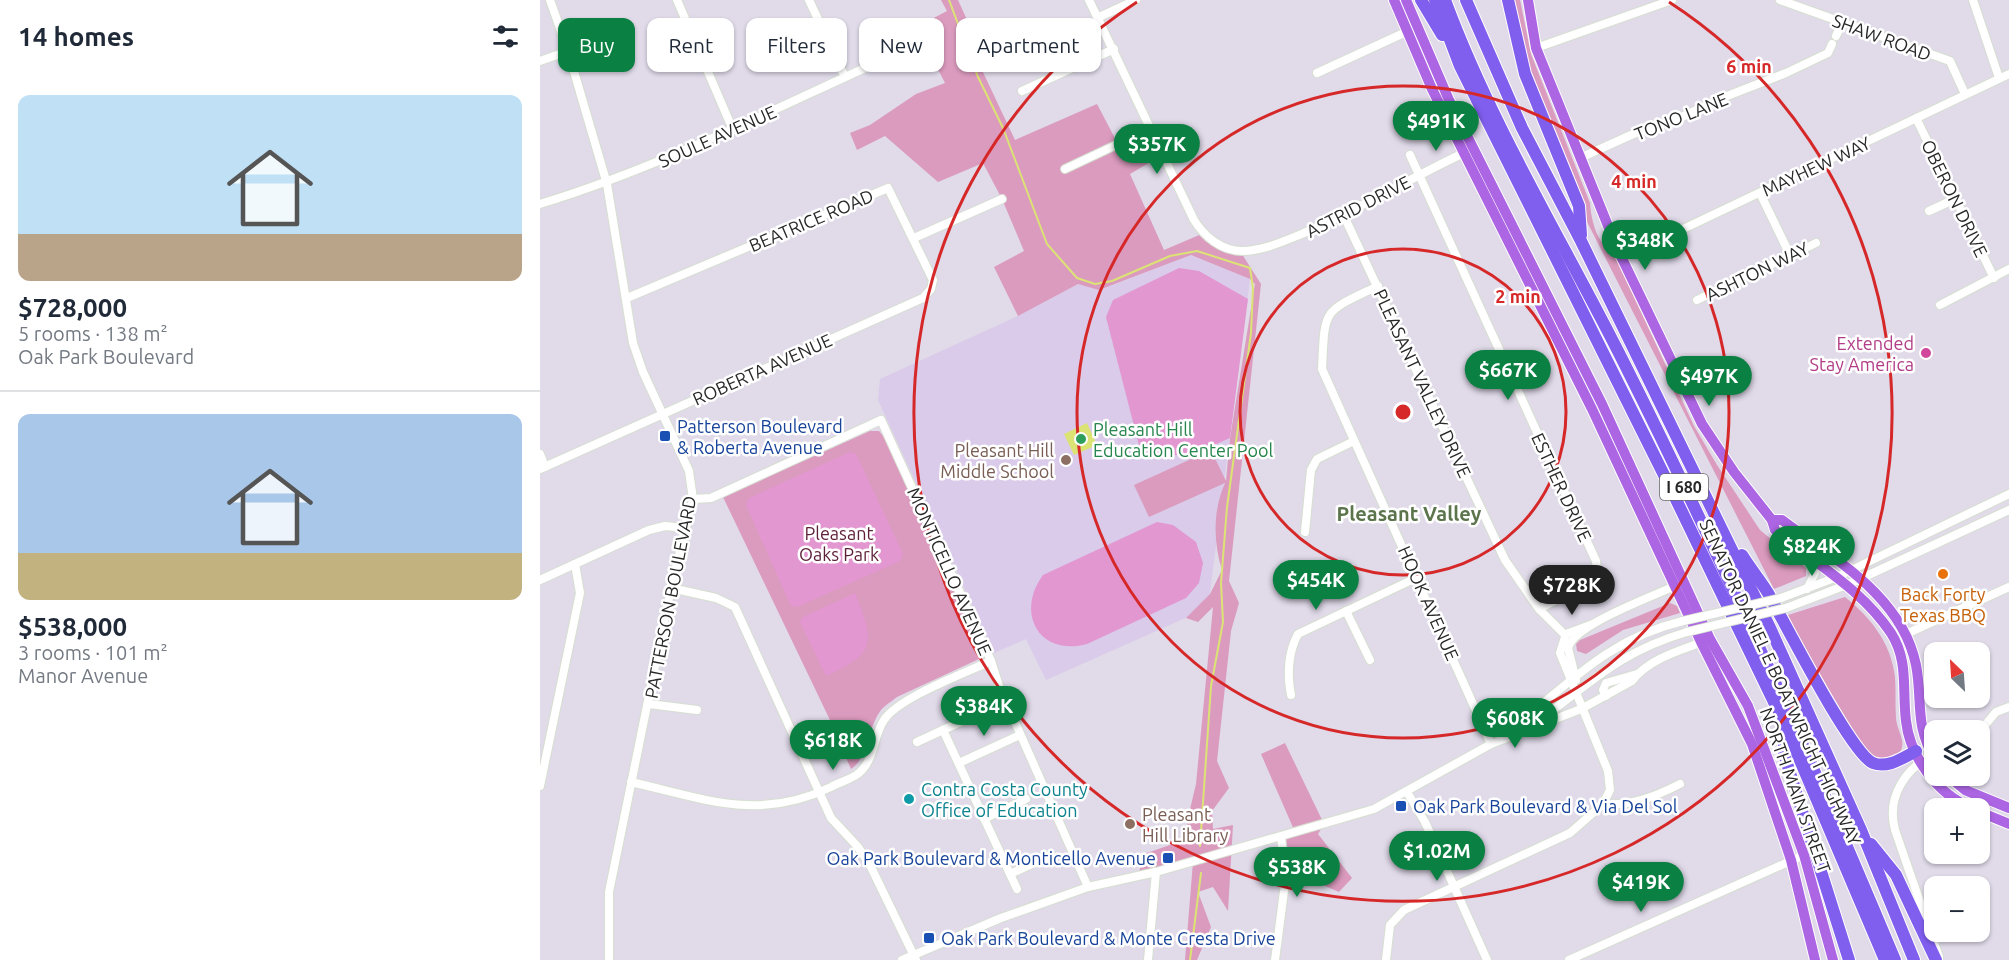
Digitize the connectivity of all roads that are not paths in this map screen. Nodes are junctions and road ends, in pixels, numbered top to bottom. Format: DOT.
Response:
graph roads {
  1 [pos="550,0"];
  2 [pos="677,0"];
  3 [pos="809,0"];
  4 [pos="1089,0"];
  5 [pos="1136,0"];
  6 [pos="1394,0"];
  7 [pos="1406,0"];
  8 [pos="1421,0"];
  9 [pos="1435,0"];
  10 [pos="1445,0"];
  11 [pos="1466,0"];
  12 [pos="1508,0"];
  13 [pos="1528,0"];
  14 [pos="1672,0"];
  15 [pos="1780,0"];
  16 [pos="1973,0"];
  17 [pos="1097,18"];
  18 [pos="558,23"];
  19 [pos="1842,23"];
  20 [pos="1101,25"];
  21 [pos="1406,32"];
  22 [pos="1536,48"];
  23 [pos="1114,49"];
  24 [pos="558,55"];
  25 [pos="540,61"];
  26 [pos="1460,66"];
  27 [pos="859,71"];
  28 [pos="574,72"];
  29 [pos="1317,73"];
  30 [pos="2009,74"];
  31 [pos="845,77"];
  32 [pos="1999,78"];
  33 [pos="1022,91"];
  34 [pos="1965,94"];
  35 [pos="1916,118"];
  36 [pos="1150,129"];
  37 [pos="733,130"];
  38 [pos="1474,148"];
  39 [pos="1463,153"];
  40 [pos="1410,155"];
  41 [pos="1580,158"];
  42 [pos="1065,169"];
  43 [pos="1419,174"];
  44 [pos="607,184"];
  45 [pos="1760,193"];
  46 [pos="1002,199"];
  47 [pos="1955,199"];
  48 [pos="540,204"];
  49 [pos="1929,211"];
  50 [pos="1344,216"];
  51 [pos="914,238"];
  52 [pos="1581,241"];
  53 [pos="1816,243"];
  54 [pos="1790,255"];
  55 [pos="1622,258"];
  56 [pos="2009,269"];
  57 [pos="1994,278"];
  58 [pos="1378,286"];
  59 [pos="627,298"];
  60 [pos="1697,300"];
  61 [pos="1941,305"];
  62 [pos="662,413"];
  63 [pos="1354,441"];
  64 [pos="540,454"];
  65 [pos="542,468"];
  66 [pos="2009,494"];
  67 [pos="693,499"];
  68 [pos="2009,510"];
  69 [pos="1772,520"];
  70 [pos="1721,526"];
  71 [pos="685,528"];
  72 [pos="1305,532"];
  73 [pos="1802,553"];
  74 [pos="575,564"];
  75 [pos="1850,570"];
  76 [pos="1418,577"];
  77 [pos="1837,577"];
  78 [pos="1862,579"];
  79 [pos="540,580"];
  80 [pos="1680,584"];
  81 [pos="1849,584"];
  82 [pos="2009,587"];
  83 [pos="671,588"];
  84 [pos="1806,589"];
  85 [pos="1539,609"];
  86 [pos="1346,611"];
  87 [pos="1593,624"];
  88 [pos="1906,634"];
  89 [pos="1565,635"];
  90 [pos="1705,641"];
  91 [pos="1370,660"];
  92 [pos="991,661"];
  93 [pos="1573,678"];
  94 [pos="1291,695"];
  95 [pos="1575,695"];
  96 [pos="649,704"];
  97 [pos="2009,707"];
  98 [pos="1581,709"];
  99 [pos="698,710"];
  100 [pos="984,711"];
  101 [pos="1989,720"];
  102 [pos="1785,725"];
  103 [pos="1528,729"];
  104 [pos="943,730"];
  105 [pos="1924,730"];
  106 [pos="1020,735"];
  107 [pos="917,742"];
  108 [pos="1491,744"];
  109 [pos="1924,753"];
  110 [pos="1918,755"];
  111 [pos="959,763"];
  112 [pos="632,782"];
  113 [pos="1680,784"];
  114 [pos="540,786"];
  115 [pos="1960,786"];
  116 [pos="819,792"];
  117 [pos="1407,792"];
  118 [pos="1952,798"];
  119 [pos="1026,799"];
  120 [pos="1603,804"];
  121 [pos="2009,808"];
  122 [pos="1990,816"];
  123 [pos="984,819"];
  124 [pos="2009,824"];
  125 [pos="1861,830"];
  126 [pos="1281,837"];
  127 [pos="1051,855"];
  128 [pos="1804,855"];
  129 [pos="1791,860"];
  130 [pos="1156,872"];
  131 [pos="1010,874"];
  132 [pos="1088,887"];
  133 [pos="1454,887"];
  134 [pos="1017,889"];
  135 [pos="914,957"];
  136 [pos="609,960"];
  137 [pos="902,960"];
  138 [pos="1148,960"];
  139 [pos="1275,960"];
  140 [pos="1386,960"];
  141 [pos="1487,960"];
  142 [pos="1569,960"];
  143 [pos="1815,960"];
  144 [pos="1833,960"];
  145 [pos="1849,960"];
  146 [pos="1885,960"];
  147 [pos="1895,960"];
  148 [pos="1914,960"];
  149 [pos="1936,960"];
  150 [pos="1940,960"];
  1 -- 18 [label="street, PATTERSON BOULEVARD"];
  2 -- 37 [label="street"];
  3 -- 31 [label="street"];
  4 -- 17 [label="street, ASTRID DRIVE"];
  5 -- 17 [label="street"];
  6 -- 21 [label="main road"];
  7 -- 38 [label="main road"];
  8 -- 26 [label="highway"];
  9 -- 26 [label="highway, SENATOR DANIEL E BOATWRIGHT HIGHWAY / I 680"];
  10 -- 147 [label="highway, I 680"];
  11 -- 52 [label="highway, SENATOR DANIEL E BOATWRIGHT HIGHWAY / I 680"];
  12 -- 52 [label="highway"];
  13 -- 22 [label="main road"];
  14 -- 22 [label="street"];
  15 -- 19 [label="street, SHAW ROAD"];
  16 -- 32 [label="street"];
  19 -- 34 [label="street, SHAW ROAD"];
  19 -- 41 [label="street, TONO LANE"];
  20 -- 23 [label="street, ASTRID DRIVE"];
  21 -- 29 [label="street"];
  21 -- 39 [label="main road"];
  22 -- 41 [label="main road"];
  23 -- 33 [label="street"];
  23 -- 36 [label="street, ASTRID DRIVE"];
  24 -- 25 [label="street"];
  26 -- 102 [label="highway, SENATOR DANIEL E BOATWRIGHT HIGHWAY / I 680"];
  27 -- 31 [label="street, SOULE AVENUE"];
  28 -- 44 [label="street, PATTERSON BOULEVARD"];
  30 -- 32 [label="street, MAYHEW WAY"];
  31 -- 37 [label="street, SOULE AVENUE"];
  32 -- 34 [label="street, MAYHEW WAY"];
  34 -- 35 [label="street, MAYHEW WAY"];
  35 -- 45 [label="street, MAYHEW WAY"];
  35 -- 47 [label="street, OBERON DRIVE"];
  36 -- 42 [label="street"];
  36 -- 50 [label="street, ASTRID DRIVE"];
  37 -- 44 [label="street, SOULE AVENUE"];
  38 -- 39 [label="street, ASTRID DRIVE"];
  38 -- 80 [label="main road"];
  39 -- 43 [label="street, ASTRID DRIVE"];
  39 -- 80 [label="main road"];
  40 -- 43 [label="street"];
  41 -- 55 [label="main road"];
  43 -- 50 [label="street, ASTRID DRIVE"];
  43 -- 85 [label="street, ESTHER DRIVE"];
  44 -- 48 [label="street, SOULE AVENUE"];
  44 -- 59 [label="street, PATTERSON BOULEVARD"];
  45 -- 54 [label="street"];
  45 -- 55 [label="street, MAYHEW WAY"];
  46 -- 51 [label="street"];
  47 -- 49 [label="street"];
  47 -- 57 [label="street, OBERON DRIVE"];
  50 -- 58 [label="street, PLEASANT VALLEY DRIVE"];
  51 -- 59 [label="street, BEATRICE ROAD"];
  51 -- 62 [label="street, ROBERTA AVENUE"];
  52 -- 70 [label="highway, SENATOR DANIEL E BOATWRIGHT HIGHWAY / I 680"];
  53 -- 54 [label="street, ASHTON WAY"];
  54 -- 60 [label="street, ASHTON WAY"];
  55 -- 69 [label="main road"];
  56 -- 57 [label="street"];
  57 -- 61 [label="street"];
  58 -- 63 [label="street, HOOK AVENUE"];
  58 -- 85 [label="street, PLEASANT VALLEY DRIVE"];
  59 -- 62 [label="street, PATTERSON BOULEVARD"];
  62 -- 65 [label="street, ROBERTA AVENUE"];
  62 -- 67 [label="street, PATTERSON BOULEVARD"];
  63 -- 72 [label="street"];
  63 -- 76 [label="street, HOOK AVENUE"];
  64 -- 65 [label="street"];
  66 -- 75 [label="street"];
  67 -- 71 [label="street, PATTERSON BOULEVARD"];
  67 -- 92 [label="street, MONTICELLO AVENUE"];
  68 -- 78 [label="street"];
  69 -- 73 [label="main road"];
  69 -- 75 [label="main road"];
  70 -- 110 [label="highway"];
  70 -- 125 [label="highway, SENATOR DANIEL E BOATWRIGHT HIGHWAY / I 680"];
  71 -- 74 [label="street"];
  71 -- 83 [label="street, PATTERSON BOULEVARD"];
  73 -- 77 [label="main road"];
  73 -- 84 [label="street"];
  74 -- 79 [label="street"];
  74 -- 114 [label="street"];
  75 -- 77 [label="street"];
  75 -- 78 [label="main road"];
  76 -- 86 [label="street"];
  76 -- 108 [label="street, HOOK AVENUE"];
  77 -- 81 [label="main road"];
  77 -- 84 [label="street"];
  78 -- 81 [label="street"];
  78 -- 88 [label="main road"];
  80 -- 87 [label="street"];
  80 -- 90 [label="main road"];
  81 -- 95 [label="street, bridge"];
  81 -- 110 [label="main road"];
  82 -- 88 [label="street"];
  83 -- 96 [label="street, PATTERSON BOULEVARD"];
  83 -- 116 [label="street"];
  84 -- 93 [label="street, bridge"];
  85 -- 89 [label="street, PLEASANT VALLEY DRIVE"];
  86 -- 91 [label="street"];
  86 -- 94 [label="street"];
  87 -- 89 [label="street"];
  87 -- 93 [label="street"];
  88 -- 105 [label="main road"];
  89 -- 93 [label="street"];
  90 -- 98 [label="street"];
  90 -- 128 [label="main road, NORTH MAIN STREET"];
  90 -- 129 [label="main road, NORTH MAIN STREET"];
  92 -- 106 [label="street, MONTICELLO AVENUE"];
  92 -- 116 [label="street"];
  93 -- 95 [label="street"];
  93 -- 108 [label="street"];
  95 -- 98 [label="street"];
  95 -- 103 [label="street"];
  96 -- 99 [label="street"];
  96 -- 112 [label="street, PATTERSON BOULEVARD"];
  97 -- 101 [label="street"];
  98 -- 103 [label="street"];
  98 -- 120 [label="street"];
  100 -- 104 [label="street"];
  102 -- 145 [label="highway"];
  102 -- 146 [label="highway, SENATOR DANIEL E BOATWRIGHT HIGHWAY / I 680"];
  103 -- 108 [label="street"];
  104 -- 107 [label="street"];
  104 -- 111 [label="street"];
  106 -- 111 [label="street"];
  106 -- 132 [label="street, MONTICELLO AVENUE"];
  108 -- 117 [label="street"];
  109 -- 110 [label="main road"];
  110 -- 118 [label="main road"];
  110 -- 150 [label="street"];
  111 -- 123 [label="street"];
  112 -- 116 [label="street"];
  112 -- 136 [label="street, PATTERSON BOULEVARD"];
  113 -- 120 [label="street"];
  115 -- 121 [label="main road"];
  116 -- 135 [label="street"];
  117 -- 126 [label="street"];
  117 -- 133 [label="street"];
  119 -- 123 [label="street"];
  120 -- 133 [label="street"];
  122 -- 124 [label="main road"];
  123 -- 131 [label="street"];
  125 -- 148 [label="highway, SENATOR DANIEL E BOATWRIGHT HIGHWAY / I 680"];
  125 -- 149 [label="highway"];
  126 -- 130 [label="street"];
  126 -- 139 [label="street"];
  127 -- 131 [label="street"];
  128 -- 129 [label="street"];
  128 -- 144 [label="main road, NORTH MAIN STREET"];
  129 -- 142 [label="street"];
  129 -- 143 [label="main road, NORTH MAIN STREET"];
  130 -- 132 [label="street"];
  130 -- 138 [label="street"];
  131 -- 134 [label="street"];
  132 -- 135 [label="street"];
  133 -- 140 [label="street"];
  133 -- 141 [label="street"];
  135 -- 137 [label="street"];
}
